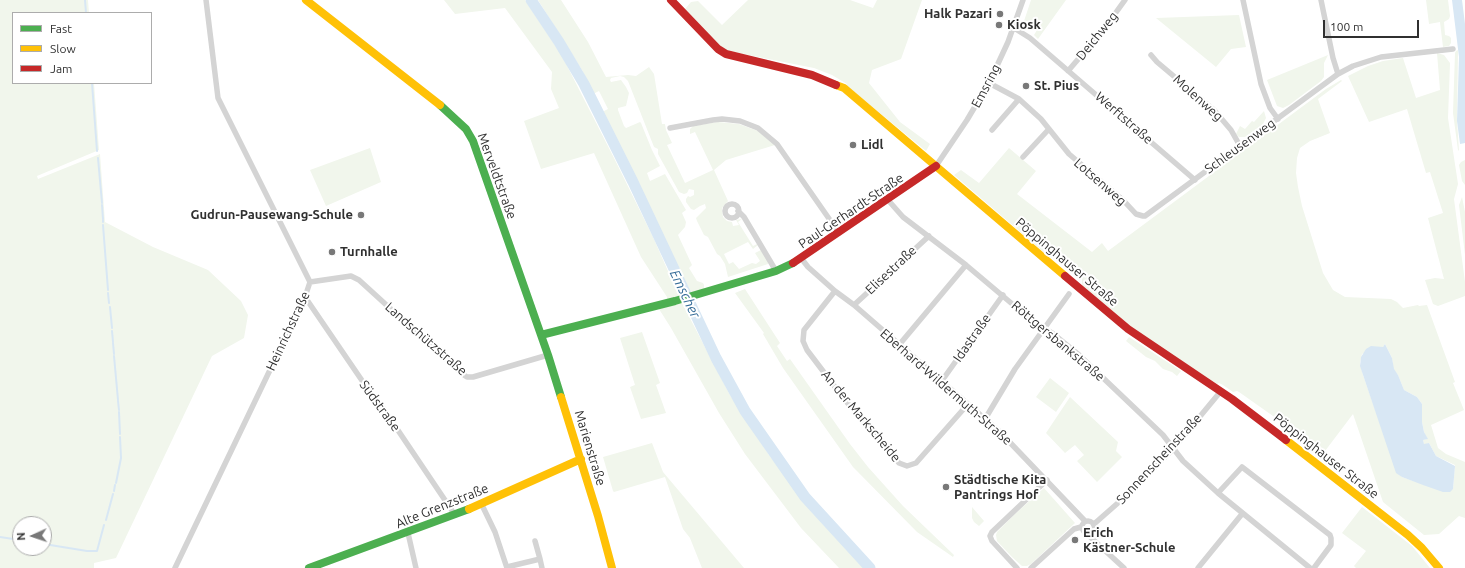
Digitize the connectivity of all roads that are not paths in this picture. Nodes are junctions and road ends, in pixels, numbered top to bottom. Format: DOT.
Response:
graph roads {
  1 [pos="206,0"];
  2 [pos="306,0"];
  3 [pos="672,0"];
  4 [pos="1023,0"];
  5 [pos="1125,0"];
  6 [pos="1243,0"];
  7 [pos="1321,0"];
  8 [pos="1014,28"];
  9 [pos="1453,49"];
  10 [pos="1151,55"];
  11 [pos="1068,71"];
  12 [pos="1338,74"];
  13 [pos="989,83"];
  14 [pos="1019,99"];
  15 [pos="1278,118"];
  16 [pos="670,128"];
  17 [pos="1049,129"];
  18 [pos="992,130"];
  19 [pos="1240,146"];
  20 [pos="1024,158"];
  21 [pos="936,166"];
  22 [pos="1194,180"];
  23 [pos="888,200"];
  24 [pos="738,211"];
  25 [pos="1141,216"];
  26 [pos="839,233"];
  27 [pos="929,236"];
  28 [pos="801,258"];
  29 [pos="966,265"];
  30 [pos="776,271"];
  31 [pos="310,282"];
  32 [pos="835,291"];
  33 [pos="1069,294"];
  34 [pos="1003,295"];
  35 [pos="305,297"];
  36 [pos="854,305"];
  37 [pos="1043,328"];
  38 [pos="541,335"];
  39 [pos="899,345"];
  40 [pos="548,355"];
  41 [pos="941,382"];
  42 [pos="1221,391"];
  43 [pos="968,404"];
  44 [pos="985,419"];
  45 [pos="1173,449"];
  46 [pos="581,459"];
  47 [pos="1047,480"];
  48 [pos="1218,493"];
  49 [pos="482,504"];
  50 [pos="1242,514"];
  51 [pos="456,515"];
  52 [pos="1085,521"];
  53 [pos="1094,524"];
  54 [pos="1081,527"];
  55 [pos="408,533"];
  56 [pos="1087,534"];
  57 [pos="536,541"];
  58 [pos="540,559"];
  59 [pos="507,567"];
  60 [pos="175,568"];
  61 [pos="309,568"];
  62 [pos="416,568"];
  63 [pos="542,568"];
  64 [pos="612,568"];
  65 [pos="1017,568"];
  66 [pos="1032,568"];
  67 [pos="1124,568"];
  68 [pos="1198,568"];
  69 [pos="1310,568"];
  70 [pos="1314,568"];
  71 [pos="1439,568"];
  1 -- 31 [label="street, Heinrichstraße"];
  2 -- 38 [label="main road, Merveldtstraße"];
  3 -- 21 [label="main road, Pöppinghauser Straße"];
  4 -- 8 [label="street, Emsring"];
  5 -- 11 [label="street, Deichweg"];
  6 -- 15 [label="street"];
  7 -- 12 [label="street"];
  8 -- 11 [label="street, Werftstraße"];
  8 -- 13 [label="street, Emsring"];
  9 -- 12 [label="street, Schleusenweg"];
  10 -- 19 [label="street, Molenweg"];
  11 -- 22 [label="street, Werftstraße"];
  12 -- 15 [label="street, Schleusenweg"];
  13 -- 14 [label="street, Lotsenweg"];
  13 -- 21 [label="street, Emsring"];
  14 -- 17 [label="street, Lotsenweg"];
  14 -- 18 [label="street"];
  15 -- 19 [label="street, Schleusenweg"];
  16 -- 26 [label="street"];
  17 -- 20 [label="street"];
  17 -- 25 [label="street, Lotsenweg"];
  19 -- 22 [label="street, Schleusenweg"];
  21 -- 23 [label="main road, Paul-Gerhardt-Straße"];
  21 -- 42 [label="main road, Pöppinghauser Straße"];
  22 -- 25 [label="street, Schleusenweg"];
  23 -- 26 [label="main road, Paul-Gerhardt-Straße"];
  23 -- 27 [label="street, Röttgersbankstraße"];
  24 -- 30 [label="street"];
  26 -- 28 [label="main road, Paul-Gerhardt-Straße"];
  27 -- 29 [label="street, Röttgersbankstraße"];
  27 -- 36 [label="street, Elisestraße"];
  28 -- 30 [label="main road, Paul-Gerhardt-Straße"];
  28 -- 32 [label="street, Eberhard-Wildermuth-Straße"];
  29 -- 34 [label="street, Röttgersbankstraße"];
  29 -- 39 [label="street"];
  30 -- 38 [label="main road, Paul-Gerhardt-Straße"];
  31 -- 35 [label="street, Heinrichstraße"];
  31 -- 40 [label="street, Landschützstraße"];
  32 -- 36 [label="street, Eberhard-Wildermuth-Straße"];
  32 -- 43 [label="street, An der Markscheide"];
  33 -- 37 [label="street"];
  34 -- 37 [label="street, Röttgersbankstraße"];
  34 -- 41 [label="street, Idastraße"];
  35 -- 51 [label="street, Südstraße"];
  35 -- 60 [label="street, Heinrichstraße"];
  36 -- 39 [label="street, Eberhard-Wildermuth-Straße"];
  37 -- 44 [label="street"];
  37 -- 45 [label="street, Röttgersbankstraße"];
  38 -- 40 [label="main road, Marienstraße"];
  39 -- 41 [label="street, Eberhard-Wildermuth-Straße"];
  40 -- 46 [label="main road, Marienstraße"];
  41 -- 43 [label="street, Eberhard-Wildermuth-Straße"];
  42 -- 45 [label="street, Sonnenscheinstraße"];
  42 -- 71 [label="main road, Pöppinghauser Straße"];
  43 -- 44 [label="street, Eberhard-Wildermuth-Straße"];
  44 -- 47 [label="street, Eberhard-Wildermuth-Straße"];
  45 -- 48 [label="street, Röttgersbankstraße"];
  45 -- 53 [label="street, Sonnenscheinstraße"];
  46 -- 49 [label="main road, Alte Grenzstraße"];
  46 -- 64 [label="main road, Marienstraße"];
  47 -- 52 [label="street, Eberhard-Wildermuth-Straße"];
  47 -- 65 [label="street"];
  48 -- 50 [label="street, Röttgersbankstraße"];
  48 -- 70 [label="street"];
  49 -- 51 [label="main road, Alte Grenzstraße"];
  49 -- 59 [label="street"];
  50 -- 68 [label="street"];
  50 -- 69 [label="street, Röttgersbankstraße"];
  51 -- 55 [label="main road, Alte Grenzstraße"];
  52 -- 53 [label="street"];
  52 -- 54 [label="street"];
  53 -- 56 [label="street"];
  54 -- 56 [label="street"];
  54 -- 66 [label="street"];
  55 -- 61 [label="main road, Alte Grenzstraße"];
  55 -- 62 [label="street"];
  56 -- 67 [label="street"];
  57 -- 58 [label="street"];
  58 -- 59 [label="street"];
  58 -- 63 [label="street"];
}
